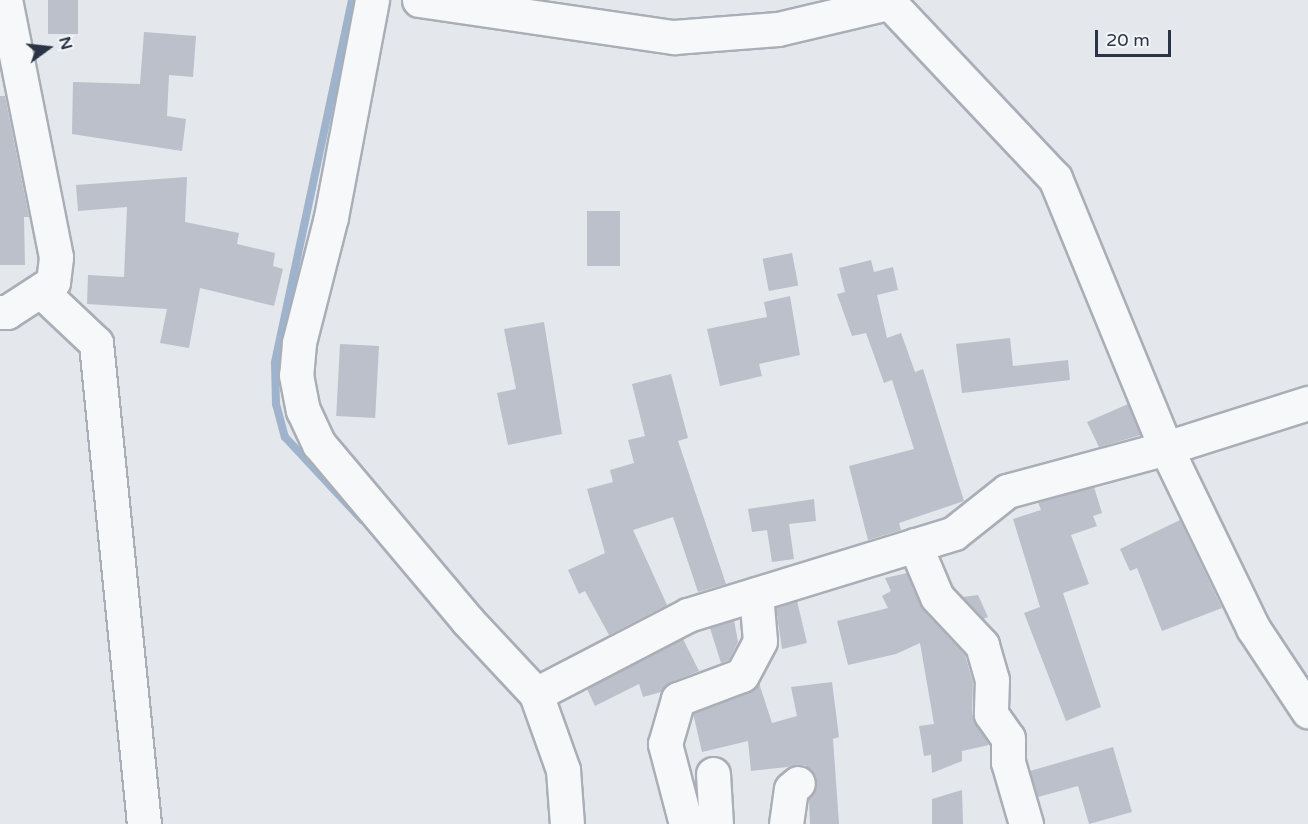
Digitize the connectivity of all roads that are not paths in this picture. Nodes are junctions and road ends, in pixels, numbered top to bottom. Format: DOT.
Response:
graph roads {
  1 [pos="5,0"];
  2 [pos="372,0"];
  3 [pos="419,0"];
  4 [pos="887,2"];
  5 [pos="42,292"];
  6 [pos="0,312"];
  7 [pos="1308,403"];
  8 [pos="1166,448"];
  9 [pos="915,545"];
  10 [pos="756,594"];
  11 [pos="536,694"];
  12 [pos="1308,711"];
  13 [pos="712,774"];
  14 [pos="798,783"];
  15 [pos="144,824"];
  16 [pos="567,824"];
  17 [pos="686,824"];
  18 [pos="716,824"];
  19 [pos="786,824"];
  20 [pos="1026,824"];
  1 -- 5 [label="street"];
  2 -- 11 [label="street"];
  3 -- 4 [label="street"];
  4 -- 8 [label="street"];
  5 -- 6 [label="street"];
  5 -- 15 [label="street"];
  7 -- 8 [label="street"];
  8 -- 9 [label="street"];
  8 -- 12 [label="street"];
  9 -- 10 [label="street"];
  9 -- 20 [label="street"];
  10 -- 11 [label="street"];
  10 -- 17 [label="street"];
  11 -- 16 [label="street"];
  13 -- 18 [label="street"];
  14 -- 19 [label="street"];
}
